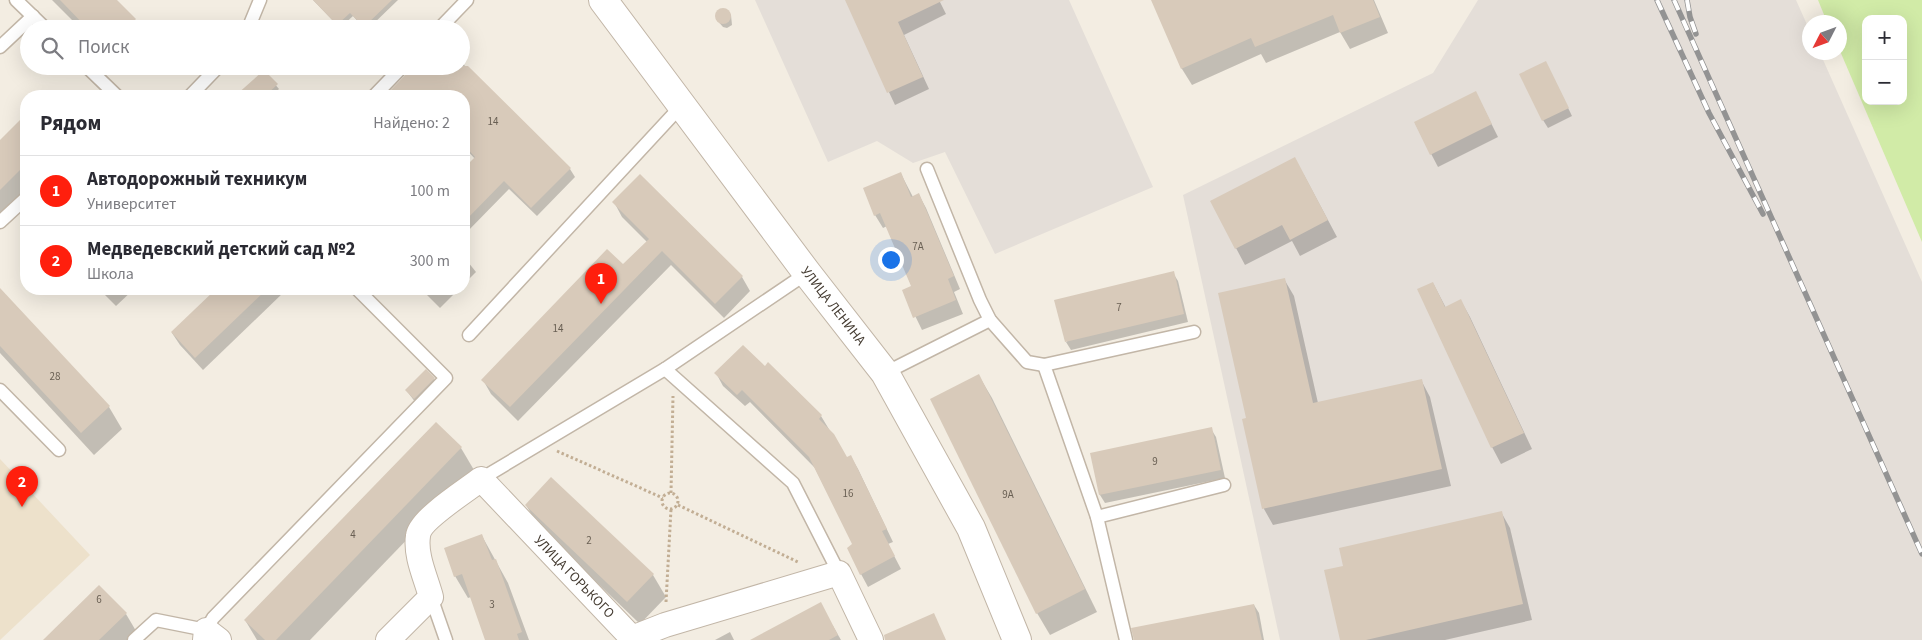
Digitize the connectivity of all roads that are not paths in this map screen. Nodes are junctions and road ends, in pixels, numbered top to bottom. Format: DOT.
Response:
graph roads {
  1 [pos="16,0"];
  2 [pos="260,0"];
  3 [pos="467,0"];
  4 [pos="603,0"];
  5 [pos="32,16"];
  6 [pos="28,20"];
  7 [pos="36,20"];
  8 [pos="252,20"];
  9 [pos="448,20"];
  10 [pos="20,28"];
  11 [pos="0,47"];
  12 [pos="95,75"];
  13 [pos="210,75"];
  14 [pos="394,75"];
  15 [pos="111,90"];
  16 [pos="196,90"];
  17 [pos="380,90"];
  18 [pos="682,105"];
  19 [pos="927,169"];
  20 [pos="20,204"];
  21 [pos="0,222"];
  22 [pos="808,273"];
  23 [pos="363,295"];
  24 [pos="990,320"];
  25 [pos="1194,332"];
  26 [pos="469,335"];
  27 [pos="1044,365"];
  28 [pos="669,372"];
  29 [pos="885,373"];
  30 [pos="0,390"];
  31 [pos="58,450"];
  32 [pos="481,479"];
  33 [pos="1224,485"];
  34 [pos="1097,518"];
  35 [pos="839,573"];
  36 [pos="431,597"];
  37 [pos="210,637"];
  38 [pos="630,639"];
  39 [pos="134,640"];
  40 [pos="388,640"];
  41 [pos="446,640"];
  42 [pos="871,640"];
  43 [pos="1018,640"];
  44 [pos="1126,640"];
  1 -- 5 [label="lane"];
  2 -- 8 [label="lane"];
  3 -- 9 [label="lane"];
  4 -- 18 [label="street, УЛИЦА ЛЕНИНА"];
  5 -- 6 [label="lane"];
  5 -- 7 [label="lane"];
  10 -- 11 [label="lane"];
  12 -- 15 [label="lane"];
  13 -- 16 [label="lane"];
  14 -- 17 [label="lane"];
  18 -- 22 [label="street, УЛИЦА ЛЕНИНА"];
  18 -- 26 [label="lane"];
  19 -- 24 [label="lane"];
  20 -- 21 [label="lane"];
  22 -- 28 [label="lane"];
  22 -- 29 [label="street, УЛИЦА ЛЕНИНА"];
  23 -- 37 [label="lane"];
  24 -- 27 [label="lane"];
  24 -- 29 [label="lane"];
  25 -- 27 [label="lane"];
  27 -- 34 [label="lane"];
  28 -- 32 [label="lane"];
  28 -- 35 [label="lane"];
  29 -- 43 [label="street, УЛИЦА ЛЕНИНА"];
  30 -- 31 [label="lane"];
  32 -- 36 [label="street"];
  32 -- 38 [label="street, УЛИЦА ГОРЬКОГО"];
  33 -- 34 [label="lane"];
  34 -- 44 [label="lane"];
  35 -- 38 [label="street, УЛИЦА ГОРЬКОГО"];
  35 -- 42 [label="street"];
  36 -- 40 [label="street"];
  36 -- 41 [label="lane"];
  37 -- 39 [label="lane"];
}
